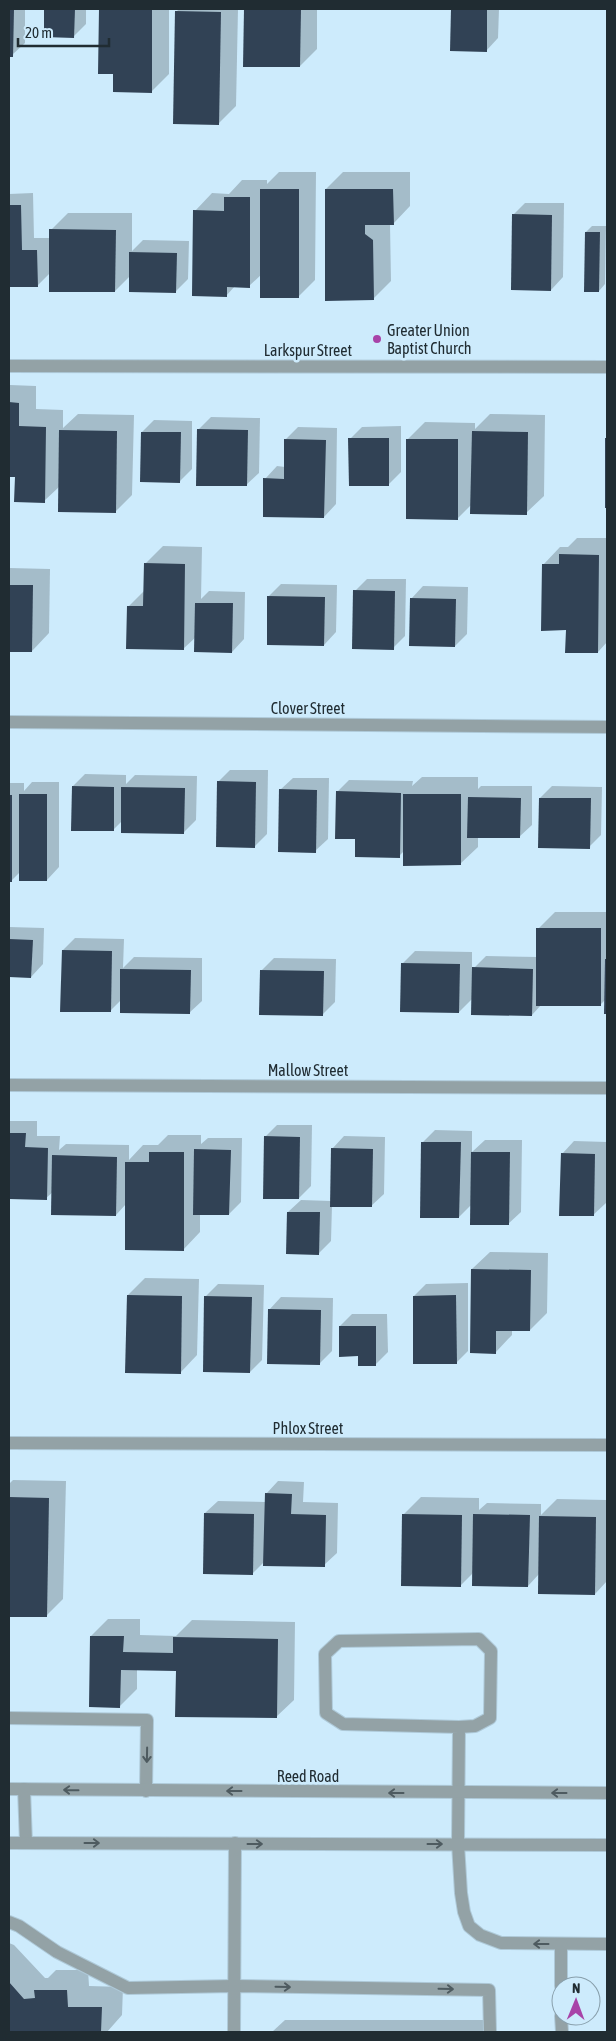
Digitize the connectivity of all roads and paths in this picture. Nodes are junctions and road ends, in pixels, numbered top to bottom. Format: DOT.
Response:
graph roads {
  1 [pos="9,366"];
  2 [pos="607,367"];
  3 [pos="9,722"];
  4 [pos="607,727"];
  5 [pos="9,1085"];
  6 [pos="607,1088"];
  7 [pos="9,1443"];
  8 [pos="607,1445"];
  9 [pos="9,1718"];
  10 [pos="459,1727"];
  11 [pos="9,1789"];
  12 [pos="24,1790"];
  13 [pos="146,1791"];
  14 [pos="459,1793"];
  15 [pos="607,1793"];
  16 [pos="9,1843"];
  17 [pos="26,1843"];
  18 [pos="235,1844"];
  19 [pos="458,1844"];
  20 [pos="607,1845"];
  21 [pos="9,1922"];
  22 [pos="561,1944"];
  23 [pos="607,1944"];
  24 [pos="561,1976"];
  25 [pos="234,1986"];
  26 [pos="234,2032"];
  27 [pos="490,2032"];
  1 -- 2 [label="street, Larkspur Street"];
  3 -- 4 [label="street, Clover Street"];
  5 -- 6 [label="street, Mallow Street"];
  7 -- 8 [label="street, Phlox Street"];
  9 -- 13 [label="street, one-way"];
  10 -- 10 [label="street"];
  10 -- 14 [label="street"];
  11 -- 12 [label="street, Reed Road"];
  13 -- 12 [label="street, Reed Road, one-way"];
  12 -- 17 [label="street"];
  14 -- 13 [label="street, Reed Road, one-way"];
  15 -- 14 [label="street, Reed Road, one-way"];
  14 -- 19 [label="street"];
  16 -- 17 [label="street"];
  17 -- 18 [label="street, one-way"];
  18 -- 19 [label="street, one-way"];
  18 -- 25 [label="street"];
  19 -- 20 [label="street"];
  22 -- 19 [label="street, one-way"];
  21 -- 25 [label="street"];
  22 -- 23 [label="street"];
  22 -- 24 [label="street"];
  25 -- 26 [label="street"];
  25 -- 27 [label="street, one-way"];
}
